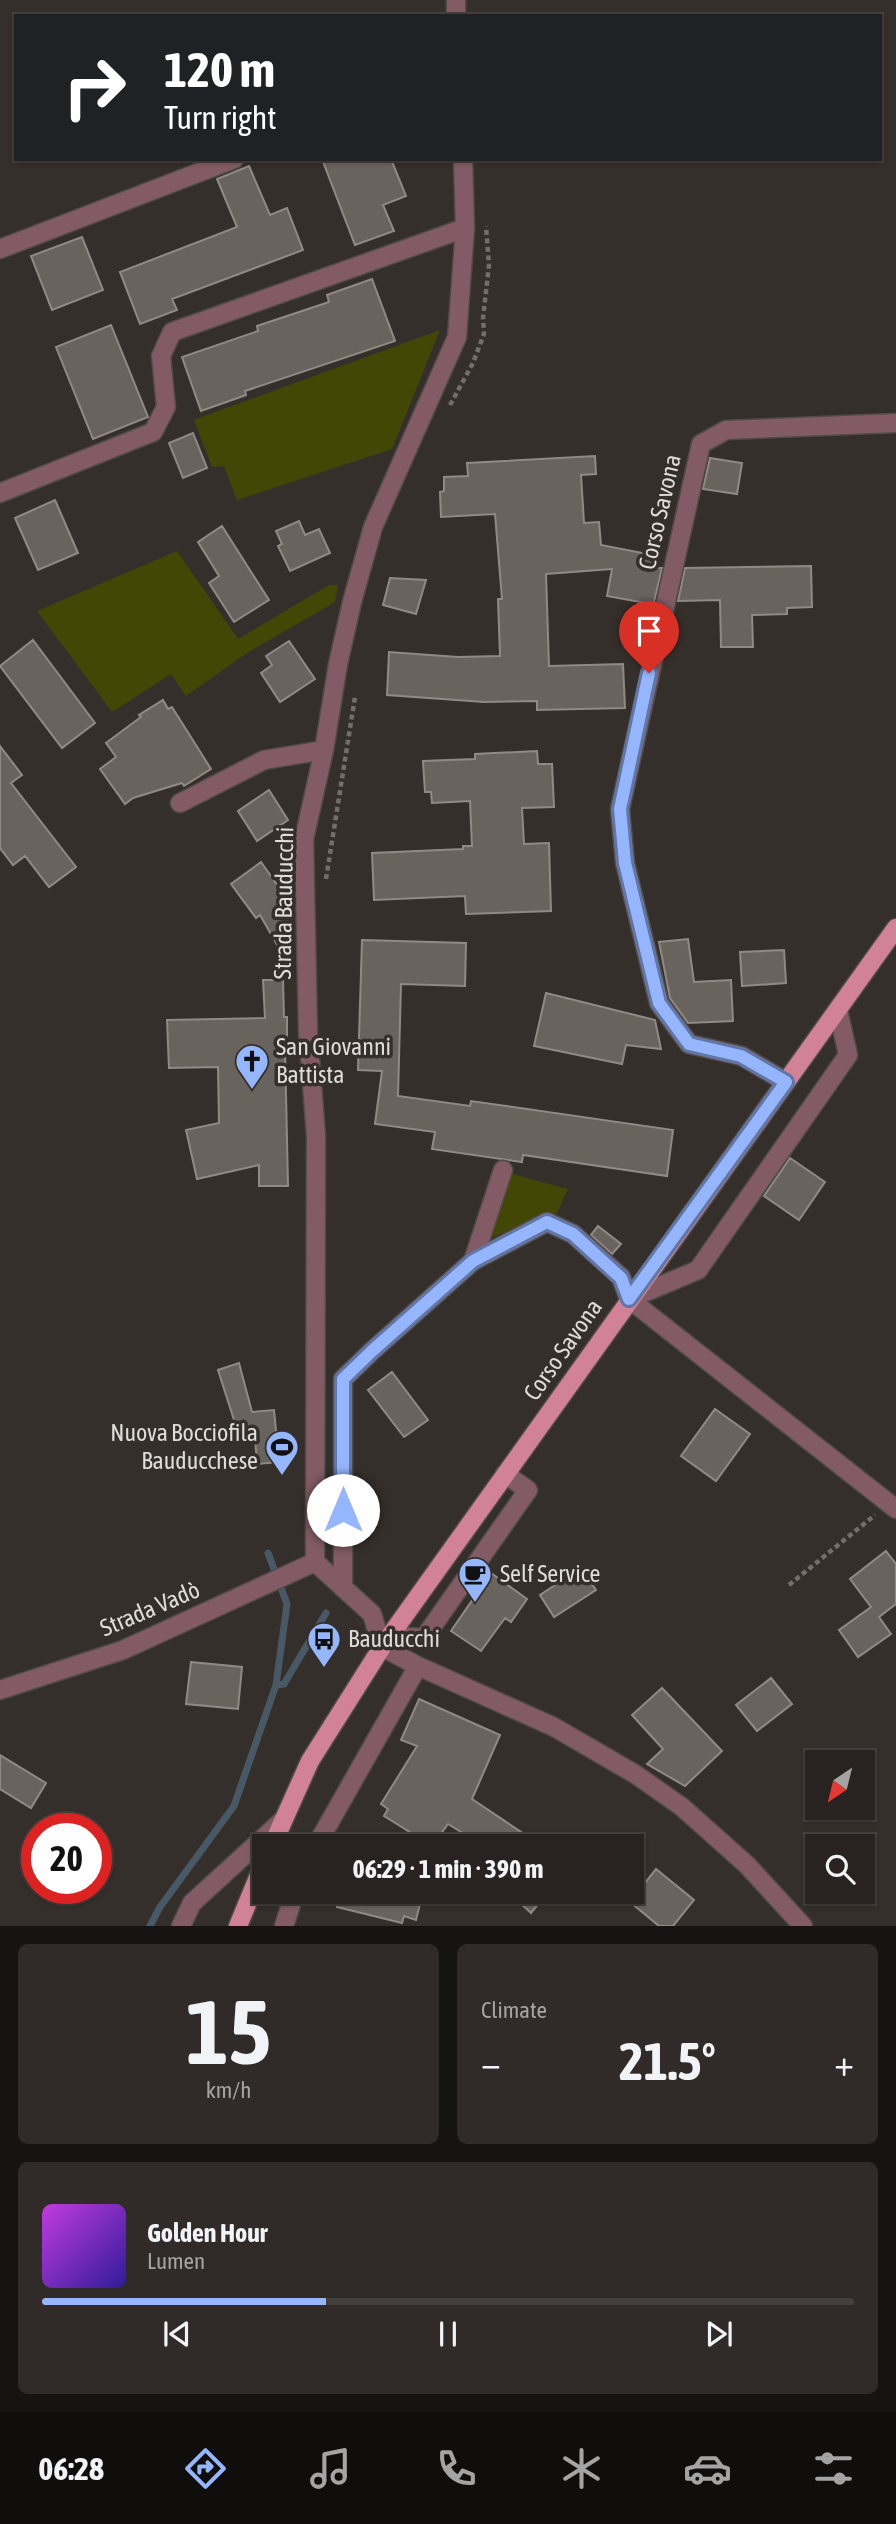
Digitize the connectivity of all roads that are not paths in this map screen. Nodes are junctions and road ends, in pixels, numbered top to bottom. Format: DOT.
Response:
graph roads {
  1 [pos="229,161"];
  2 [pos="463,161"];
  3 [pos="466,228"];
  4 [pos="0,249"];
  5 [pos="896,423"];
  6 [pos="0,493"];
  7 [pos="324,750"];
  8 [pos="180,803"];
  9 [pos="896,928"];
  10 [pos="838,1010"];
  11 [pos="786,1082"];
  12 [pos="503,1170"];
  13 [pos="473,1261"];
  14 [pos="629,1299"];
  15 [pos="314,1363"];
  16 [pos="343,1379"];
  17 [pos="505,1474"];
  18 [pos="893,1506"];
  19 [pos="315,1562"];
  20 [pos="343,1588"];
  21 [pos="385,1642"];
  22 [pos="418,1666"];
  23 [pos="0,1690"];
  24 [pos="284,1819"];
  25 [pos="277,1834"];
  26 [pos="323,1834"];
  27 [pos="252,1892"];
  28 [pos="291,1904"];
  29 [pos="181,1926"];
  30 [pos="238,1926"];
  31 [pos="284,1926"];
  32 [pos="803,1926"];
  1 -- 4 [label="street"];
  2 -- 3 [label="street, Strada Bauducchi"];
  3 -- 6 [label="street"];
  3 -- 7 [label="street, Strada Bauducchi"];
  5 -- 11 [label="street, Corso Savona"];
  7 -- 8 [label="street"];
  7 -- 15 [label="street, Strada Bauducchi"];
  9 -- 10 [label="main road, Corso Savona"];
  10 -- 11 [label="main road, Corso Savona"];
  10 -- 14 [label="street"];
  11 -- 14 [label="main road, Corso Savona"];
  12 -- 13 [label="street"];
  13 -- 14 [label="street"];
  13 -- 16 [label="street"];
  14 -- 17 [label="main road, Corso Savona"];
  14 -- 18 [label="street"];
  15 -- 16 [label="street"];
  15 -- 19 [label="street, Strada Bauducchi"];
  16 -- 20 [label="street"];
  17 -- 21 [label="main road, Corso Savona"];
  17 -- 21 [label="street"];
  19 -- 20 [label="street"];
  19 -- 23 [label="street, Strada Vadò"];
  20 -- 21 [label="street"];
  21 -- 22 [label="street"];
  21 -- 24 [label="main road, Corso Savona"];
  22 -- 26 [label="street"];
  22 -- 32 [label="street"];
  24 -- 25 [label="main road, Corso Savona"];
  24 -- 29 [label="street"];
  27 -- 30 [label="main road"];
  28 -- 31 [label="street"];
}
